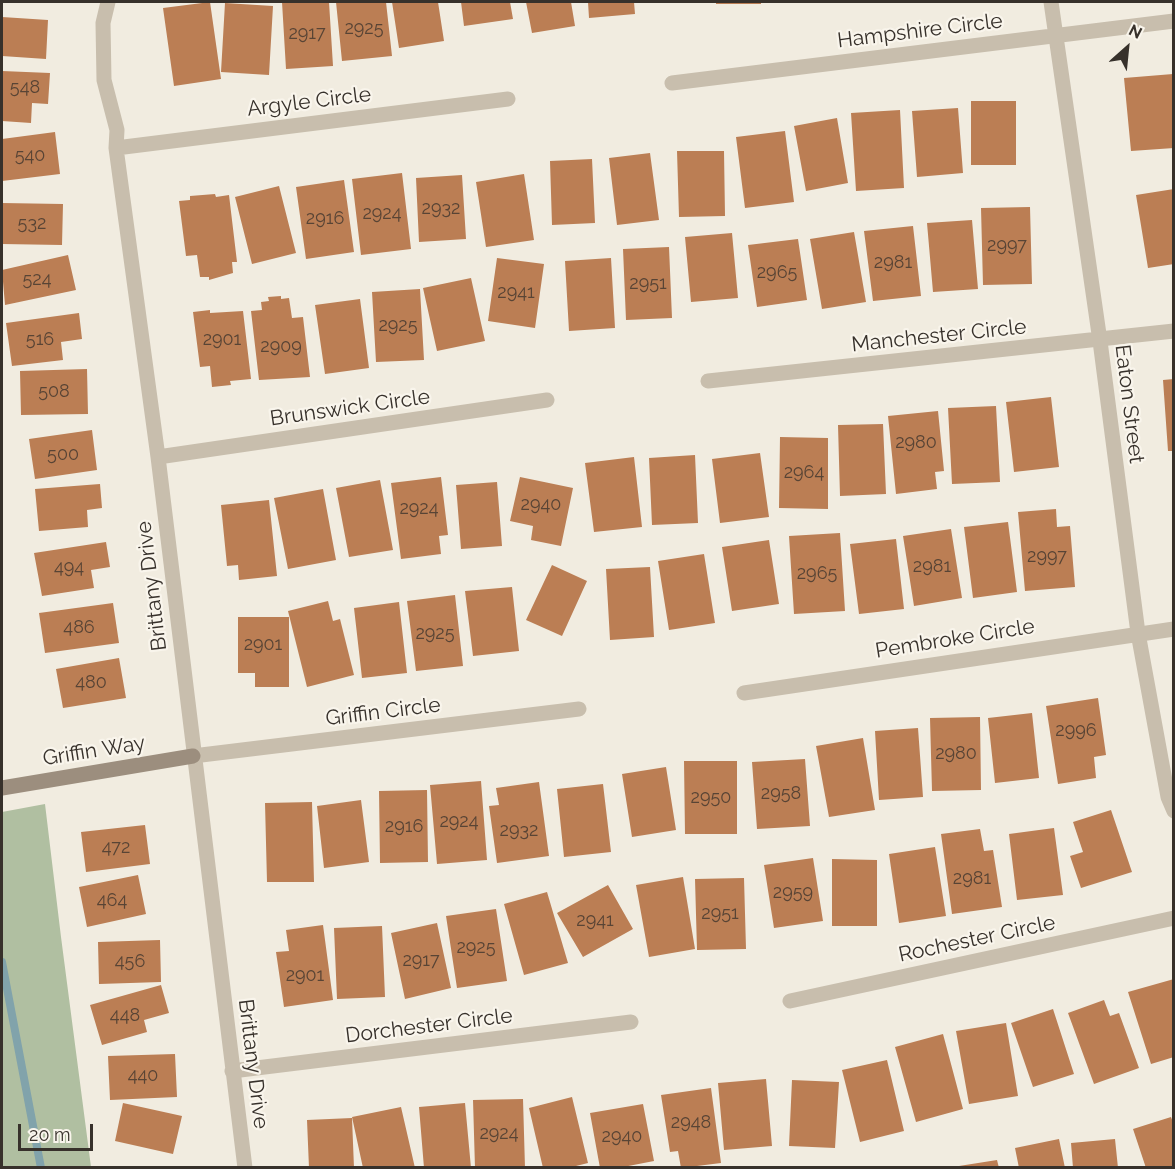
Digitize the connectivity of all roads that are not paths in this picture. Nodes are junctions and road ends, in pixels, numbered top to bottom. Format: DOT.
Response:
graph roads {
  1 [pos="108,2"];
  2 [pos="1051,2"];
  3 [pos="1173,21"];
  4 [pos="1057,36"];
  5 [pos="672,83"];
  6 [pos="508,99"];
  7 [pos="116,148"];
  8 [pos="1173,331"];
  9 [pos="1100,341"];
  10 [pos="708,381"];
  11 [pos="547,400"];
  12 [pos="158,457"];
  13 [pos="1173,629"];
  14 [pos="1137,633"];
  15 [pos="744,693"];
  16 [pos="579,709"];
  17 [pos="193,756"];
  18 [pos="2,788"];
  19 [pos="1173,811"];
  20 [pos="1173,918"];
  21 [pos="790,1001"];
  22 [pos="630,1022"];
  23 [pos="232,1071"];
  24 [pos="245,1167"];
  1 -- 7 [label="street, Brittany Drive"];
  2 -- 4 [label="street, Eaton Street"];
  3 -- 4 [label="street, Hampshire Circle"];
  4 -- 5 [label="street, Hampshire Circle"];
  4 -- 9 [label="street, Eaton Street"];
  6 -- 7 [label="street, Argyle Circle"];
  7 -- 12 [label="street, Brittany Drive"];
  8 -- 9 [label="street, Manchester Circle"];
  9 -- 10 [label="street, Manchester Circle"];
  9 -- 14 [label="street, Eaton Street"];
  11 -- 12 [label="street, Brunswick Circle"];
  12 -- 17 [label="street, Brittany Drive"];
  13 -- 14 [label="street, Pembroke Circle"];
  14 -- 15 [label="street, Pembroke Circle"];
  14 -- 19 [label="street, Eaton Street"];
  16 -- 17 [label="street, Griffin Circle"];
  17 -- 18 [label="street, Griffin Way"];
  17 -- 23 [label="street, Brittany Drive"];
  20 -- 21 [label="street, Rochester Circle"];
  22 -- 23 [label="street, Dorchester Circle"];
  23 -- 24 [label="street, Brittany Drive"];
}
